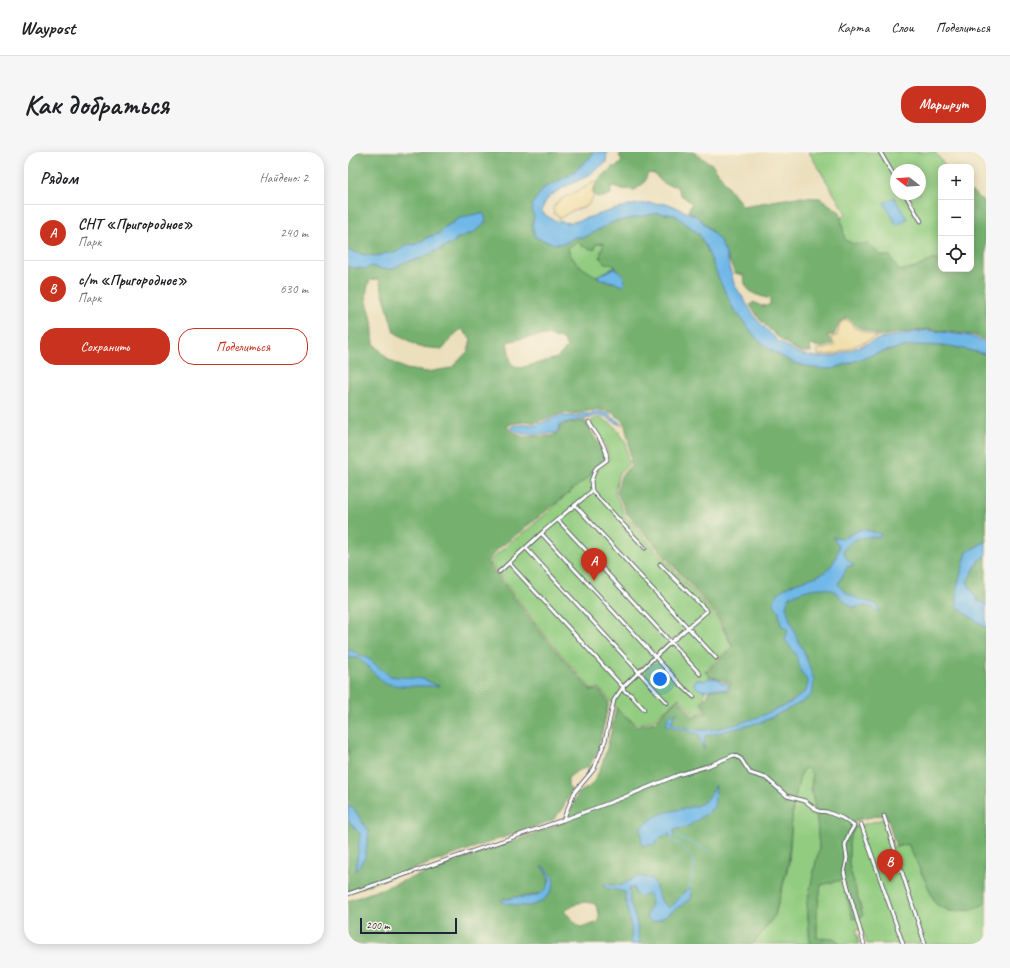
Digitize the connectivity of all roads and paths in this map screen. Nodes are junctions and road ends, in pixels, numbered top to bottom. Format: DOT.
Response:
graph roads {
  1 [pos="880,152"];
  2 [pos="890,169"];
  3 [pos="909,200"];
  4 [pos="921,221"];
  5 [pos="589,422"];
  6 [pos="592,491"];
  7 [pos="575,505"];
  8 [pos="558,520"];
  9 [pos="542,534"];
  10 [pos="526,548"];
  11 [pos="645,548"];
  12 [pos="509,563"];
  13 [pos="660,564"];
  14 [pos="499,572"];
  15 [pos="687,627"];
  16 [pos="671,642"];
  17 [pos="655,657"];
  18 [pos="716,658"];
  19 [pos="639,672"];
  20 [pos="700,674"];
  21 [pos="623,686"];
  22 [pos="694,697"];
  23 [pos="667,703"];
  24 [pos="644,709"];
  25 [pos="884,816"];
  26 [pos="563,820"];
  27 [pos="862,824"];
  28 [pos="348,894"];
  29 [pos="864,944"];
  30 [pos="903,944"];
  31 [pos="925,944"];
  1 -- 2 [label="street"];
  3 -- 4 [label="street"];
  5 -- 6 [label="street"];
  6 -- 7 [label="street"];
  6 -- 11 [label="street"];
  7 -- 8 [label="street"];
  7 -- 15 [label="street"];
  8 -- 9 [label="street"];
  8 -- 16 [label="street"];
  9 -- 10 [label="street"];
  9 -- 17 [label="street"];
  10 -- 12 [label="street"];
  10 -- 19 [label="street"];
  12 -- 14 [label="street"];
  12 -- 21 [label="street"];
  13 -- 15 [label="street"];
  15 -- 16 [label="street"];
  15 -- 18 [label="street"];
  16 -- 17 [label="street"];
  16 -- 20 [label="street"];
  17 -- 19 [label="street"];
  17 -- 22 [label="street"];
  19 -- 21 [label="street"];
  19 -- 23 [label="street"];
  21 -- 24 [label="street"];
  21 -- 26 [label="street"];
  25 -- 31 [label="street"];
  26 -- 28 [label="street"];
  26 -- 29 [label="street"];
  27 -- 30 [label="street"];
}
